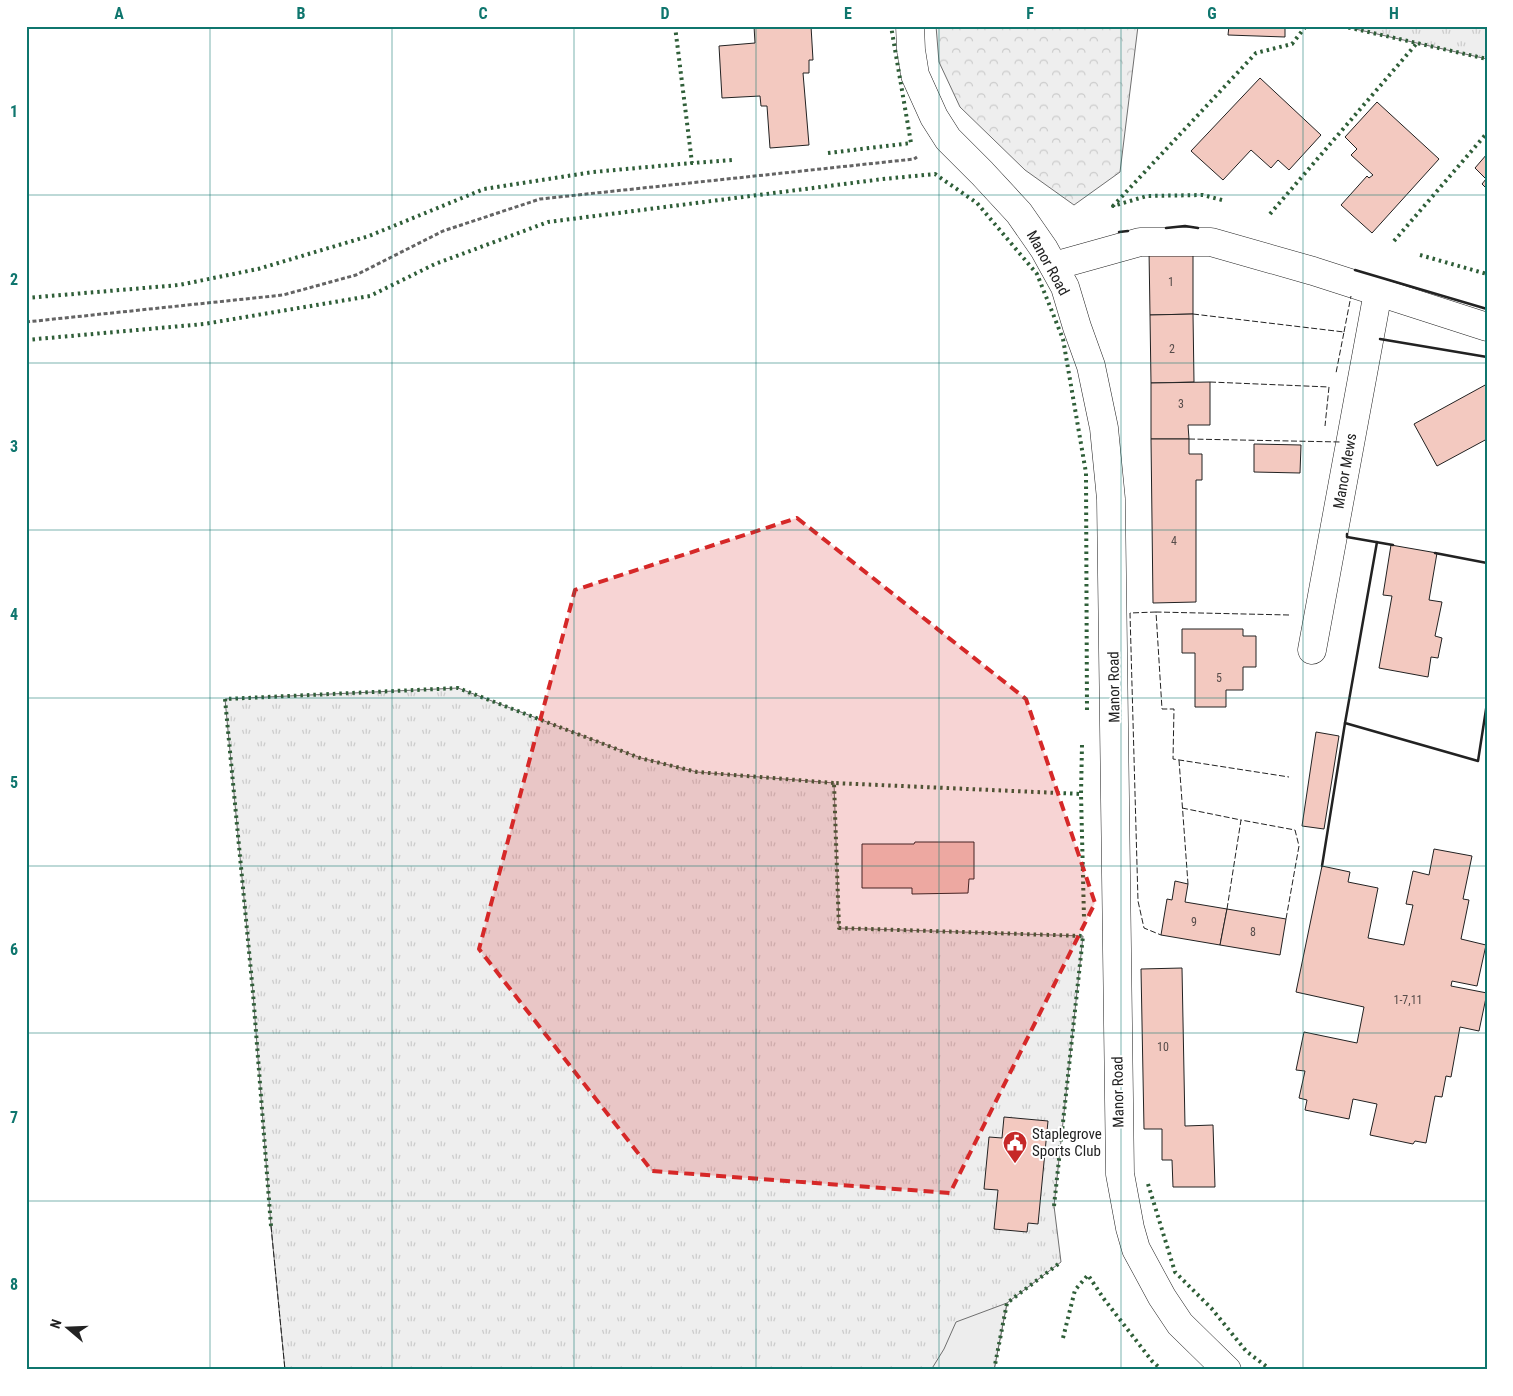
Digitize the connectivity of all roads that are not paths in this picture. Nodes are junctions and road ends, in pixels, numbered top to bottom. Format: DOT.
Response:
graph roads {
  1 [pos="910,26"];
  2 [pos="1054,266"];
  3 [pos="1378,292"];
  4 [pos="1487,327"];
  5 [pos="1312,650"];
  6 [pos="1227,1370"];
  1 -- 2 [label="street, Manor Road"];
  2 -- 3 [label="street"];
  2 -- 6 [label="street, Manor Road"];
  3 -- 4 [label="street"];
  3 -- 5 [label="street, Manor Mews"];
}
